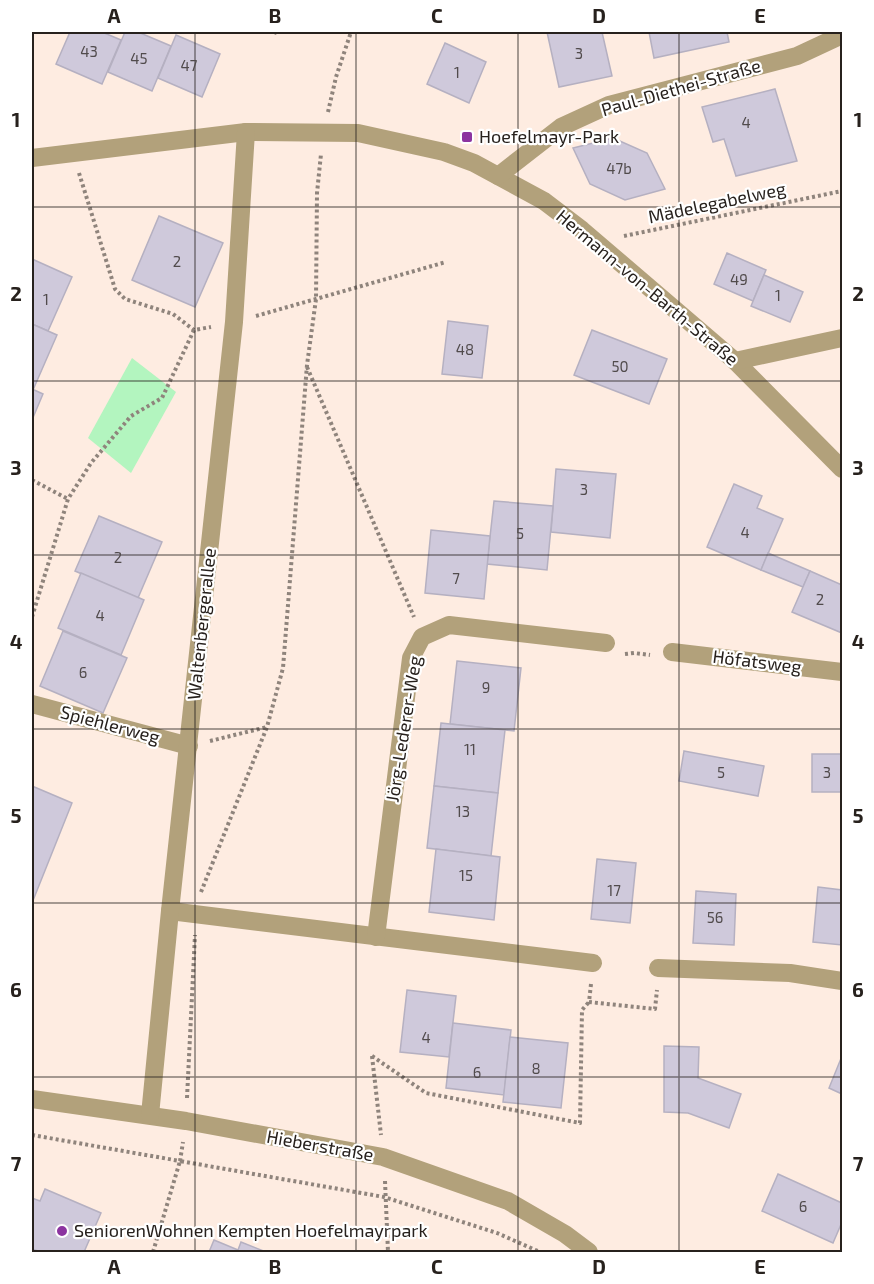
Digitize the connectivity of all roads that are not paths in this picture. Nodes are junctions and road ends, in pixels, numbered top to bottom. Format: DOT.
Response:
graph roads {
  1 [pos="843,35"];
  2 [pos="246,132"];
  3 [pos="32,158"];
  4 [pos="498,176"];
  5 [pos="843,338"];
  6 [pos="735,361"];
  7 [pos="843,469"];
  8 [pos="606,643"];
  9 [pos="672,652"];
  10 [pos="843,672"];
  11 [pos="32,704"];
  12 [pos="189,746"];
  13 [pos="170,911"];
  14 [pos="376,937"];
  15 [pos="593,963"];
  16 [pos="658,968"];
  17 [pos="843,981"];
  18 [pos="32,1099"];
  19 [pos="150,1115"];
  20 [pos="589,1252"];
  1 -- 4 [label="street, Paul-Diethei-Straße"];
  2 -- 3 [label="street, Hermann-von-Barth-Straße"];
  2 -- 4 [label="street, Hermann-von-Barth-Straße"];
  2 -- 12 [label="street, Waltenbergerallee"];
  4 -- 6 [label="street, Hermann-von-Barth-Straße"];
  5 -- 6 [label="street"];
  6 -- 7 [label="street, Hermann-von-Barth-Straße"];
  8 -- 14 [label="street, Jörg-Lederer-Weg"];
  9 -- 10 [label="street, Höfatsweg"];
  11 -- 12 [label="street, Spiehlerweg"];
  12 -- 13 [label="street, Waltenbergerallee"];
  13 -- 14 [label="street"];
  13 -- 19 [label="street, Waltenbergerallee"];
  14 -- 15 [label="street"];
  16 -- 17 [label="street"];
  18 -- 19 [label="street, Hieberstraße"];
  19 -- 20 [label="street, Hieberstraße"];
}
